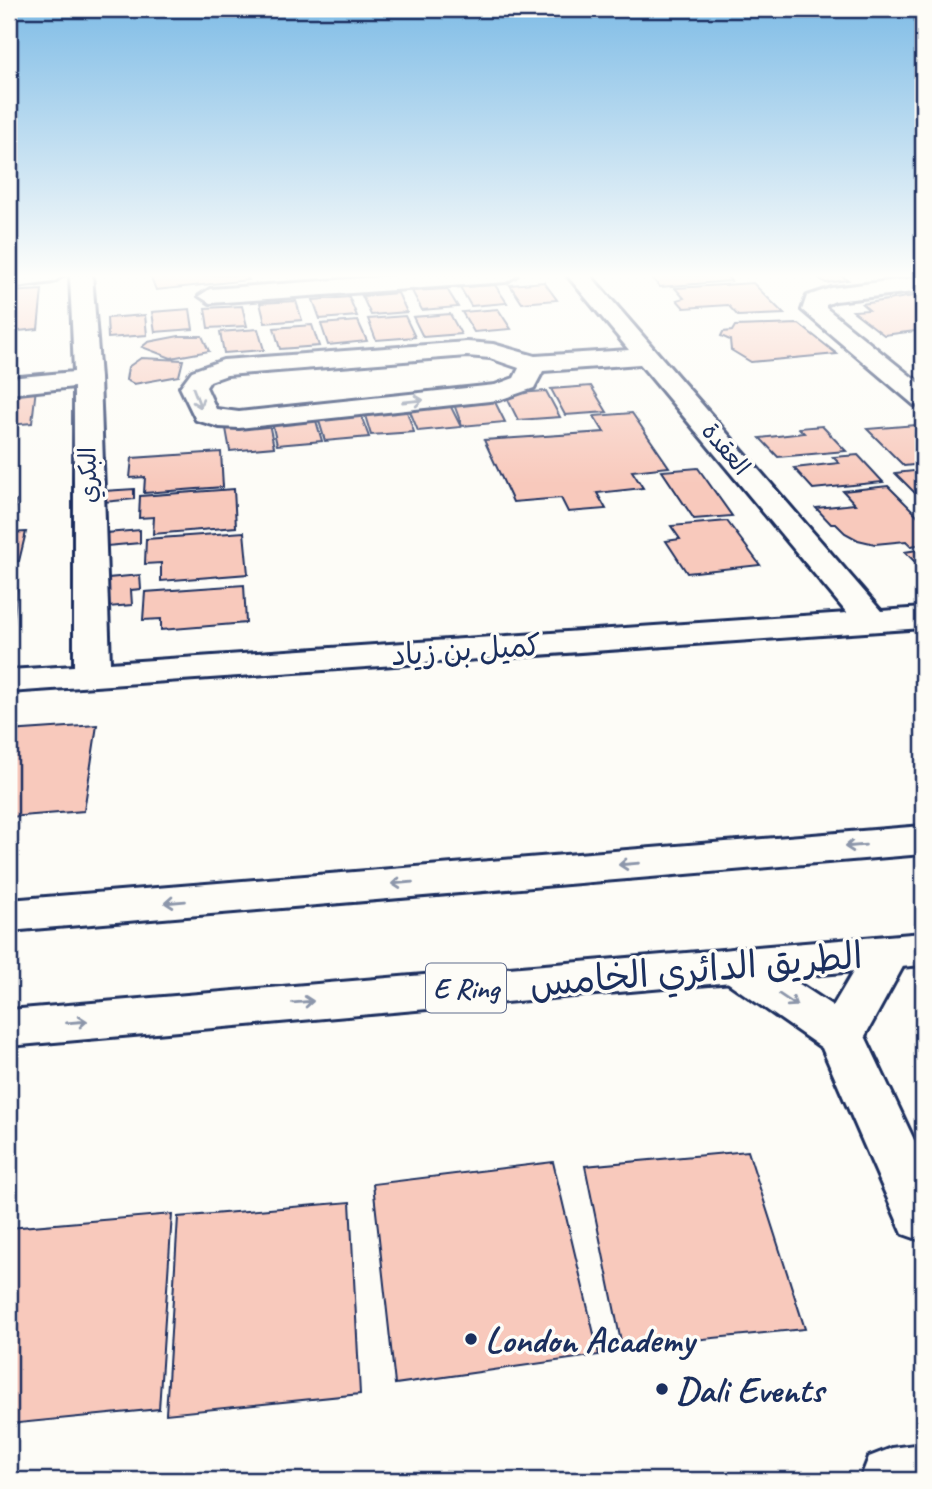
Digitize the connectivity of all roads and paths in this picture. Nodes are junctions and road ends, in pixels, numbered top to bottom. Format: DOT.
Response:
graph roads {
  1 [pos="85,344"];
  2 [pos="636,344"];
  3 [pos="856,344"];
  4 [pos="646,356"];
  5 [pos="533,364"];
  6 [pos="87,378"];
  7 [pos="9,386"];
  8 [pos="923,399"];
  9 [pos="923,618"];
  10 [pos="873,622"];
  11 [pos="92,676"];
  12 [pos="9,681"];
  13 [pos="923,840"];
  14 [pos="9,916"];
  15 [pos="906,950"];
  16 [pos="736,965"];
  17 [pos="9,1028"];
  18 [pos="841,1036"];
  19 [pos="923,1217"];
  20 [pos="923,1476"];
  21 [pos="892,1480"];
  1 -- 6 [label="street, البكري"];
  2 -- 4 [label="street, العقدة"];
  3 -- 8 [label="street"];
  4 -- 5 [label="street"];
  4 -- 10 [label="street, العقدة"];
  5 -- 5 [label="street, one-way"];
  6 -- 7 [label="street"];
  6 -- 11 [label="street, البكري"];
  9 -- 10 [label="street, كميل بن زياد"];
  10 -- 11 [label="street, كميل بن زياد"];
  11 -- 12 [label="street, كميل بن زياد"];
  13 -- 14 [label="street, one-way"];
  15 -- 16 [label="street, الطريق الدائري الخامس / E Ring"];
  15 -- 18 [label="street"];
  17 -- 16 [label="street, الطريق الدائري الخامس / E Ring, one-way"];
  16 -- 18 [label="street, one-way"];
  18 -- 19 [label="street"];
  20 -- 21 [label="street"];
}
